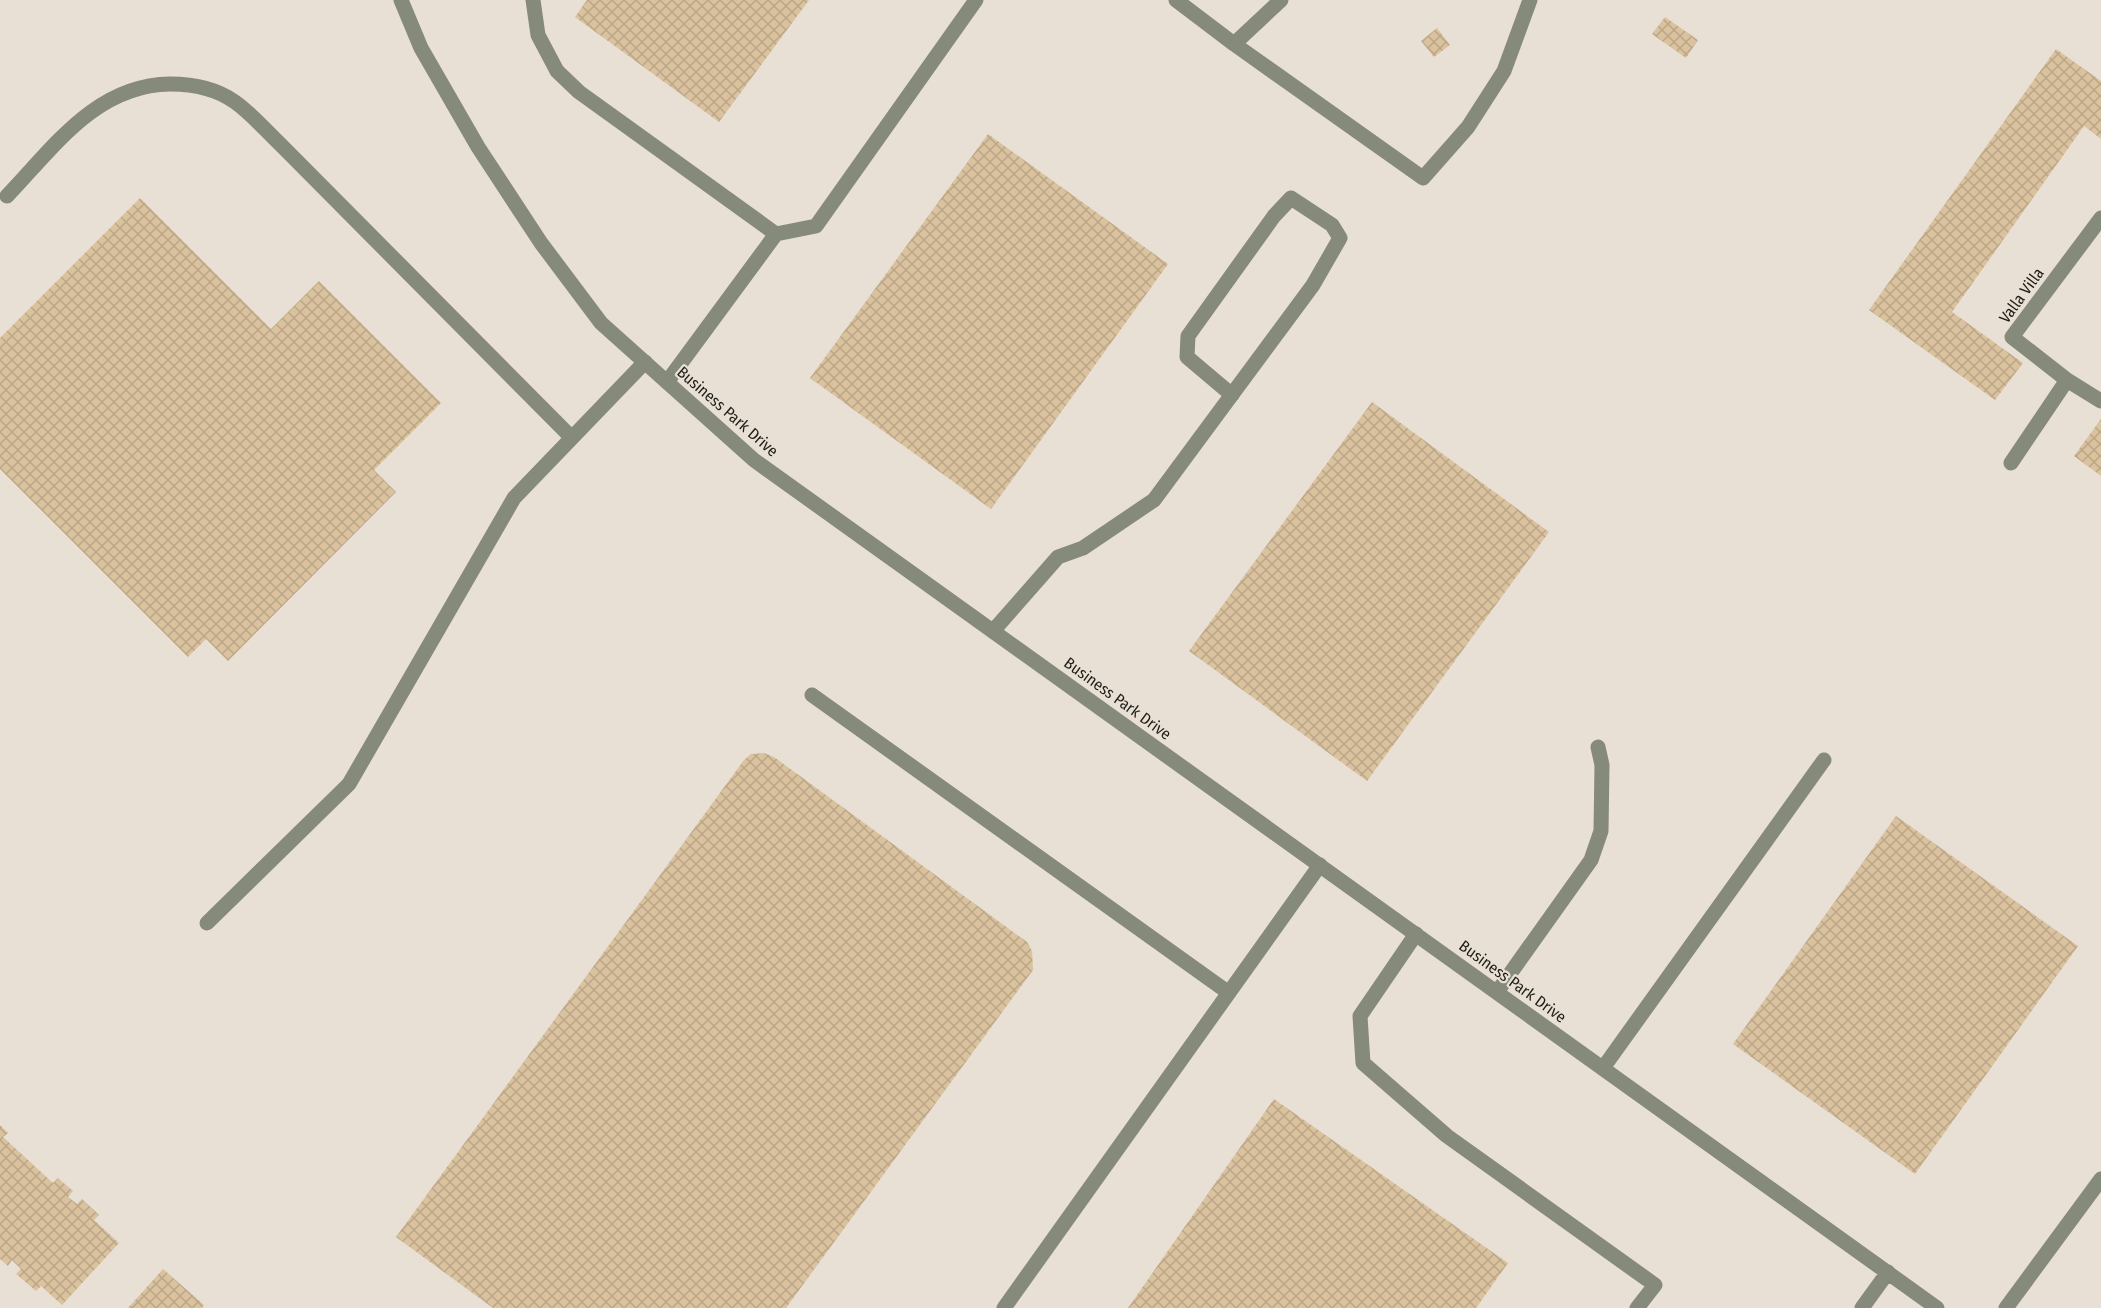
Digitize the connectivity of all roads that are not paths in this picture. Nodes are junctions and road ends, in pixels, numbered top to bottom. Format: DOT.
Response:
graph roads {
  1 [pos="401,0"];
  2 [pos="533,0"];
  3 [pos="976,0"];
  4 [pos="1176,0"];
  5 [pos="1281,0"];
  6 [pos="1530,0"];
  7 [pos="1234,44"];
  8 [pos="7,196"];
  9 [pos="2101,218"];
  10 [pos="776,234"];
  11 [pos="645,362"];
  12 [pos="2067,380"];
  13 [pos="667,382"];
  14 [pos="1232,395"];
  15 [pos="2101,401"];
  16 [pos="572,438"];
  17 [pos="2011,463"];
  18 [pos="993,631"];
  19 [pos="812,695"];
  20 [pos="1598,747"];
  21 [pos="1824,760"];
  22 [pos="1320,865"];
  23 [pos="207,923"];
  24 [pos="1416,934"];
  25 [pos="1497,992"];
  26 [pos="1229,993"];
  27 [pos="1603,1068"];
  28 [pos="2101,1179"];
  29 [pos="1888,1272"];
  30 [pos="1004,1308"];
  31 [pos="1637,1308"];
  32 [pos="1862,1308"];
  33 [pos="1937,1308"];
  34 [pos="2006,1308"];
  1 -- 11 [label="street, Business Park Drive"];
  2 -- 10 [label="street"];
  3 -- 10 [label="street"];
  4 -- 7 [label="street"];
  5 -- 7 [label="street"];
  6 -- 7 [label="street"];
  8 -- 16 [label="street"];
  9 -- 12 [label="street, Valla Villa"];
  10 -- 13 [label="street"];
  11 -- 13 [label="street, Business Park Drive"];
  11 -- 16 [label="street"];
  12 -- 15 [label="street, Valla Villa"];
  12 -- 17 [label="street"];
  13 -- 18 [label="street, Business Park Drive"];
  14 -- 14 [label="street"];
  14 -- 18 [label="street"];
  16 -- 23 [label="street"];
  18 -- 22 [label="street, Business Park Drive"];
  19 -- 26 [label="street"];
  20 -- 25 [label="street"];
  21 -- 27 [label="street"];
  22 -- 24 [label="street, Business Park Drive"];
  22 -- 26 [label="street"];
  24 -- 25 [label="street, Business Park Drive"];
  24 -- 31 [label="street"];
  25 -- 27 [label="street, Business Park Drive"];
  26 -- 30 [label="street"];
  27 -- 29 [label="street, Business Park Drive"];
  28 -- 34 [label="street"];
  29 -- 32 [label="street"];
  29 -- 33 [label="street, Business Park Drive"];
}
